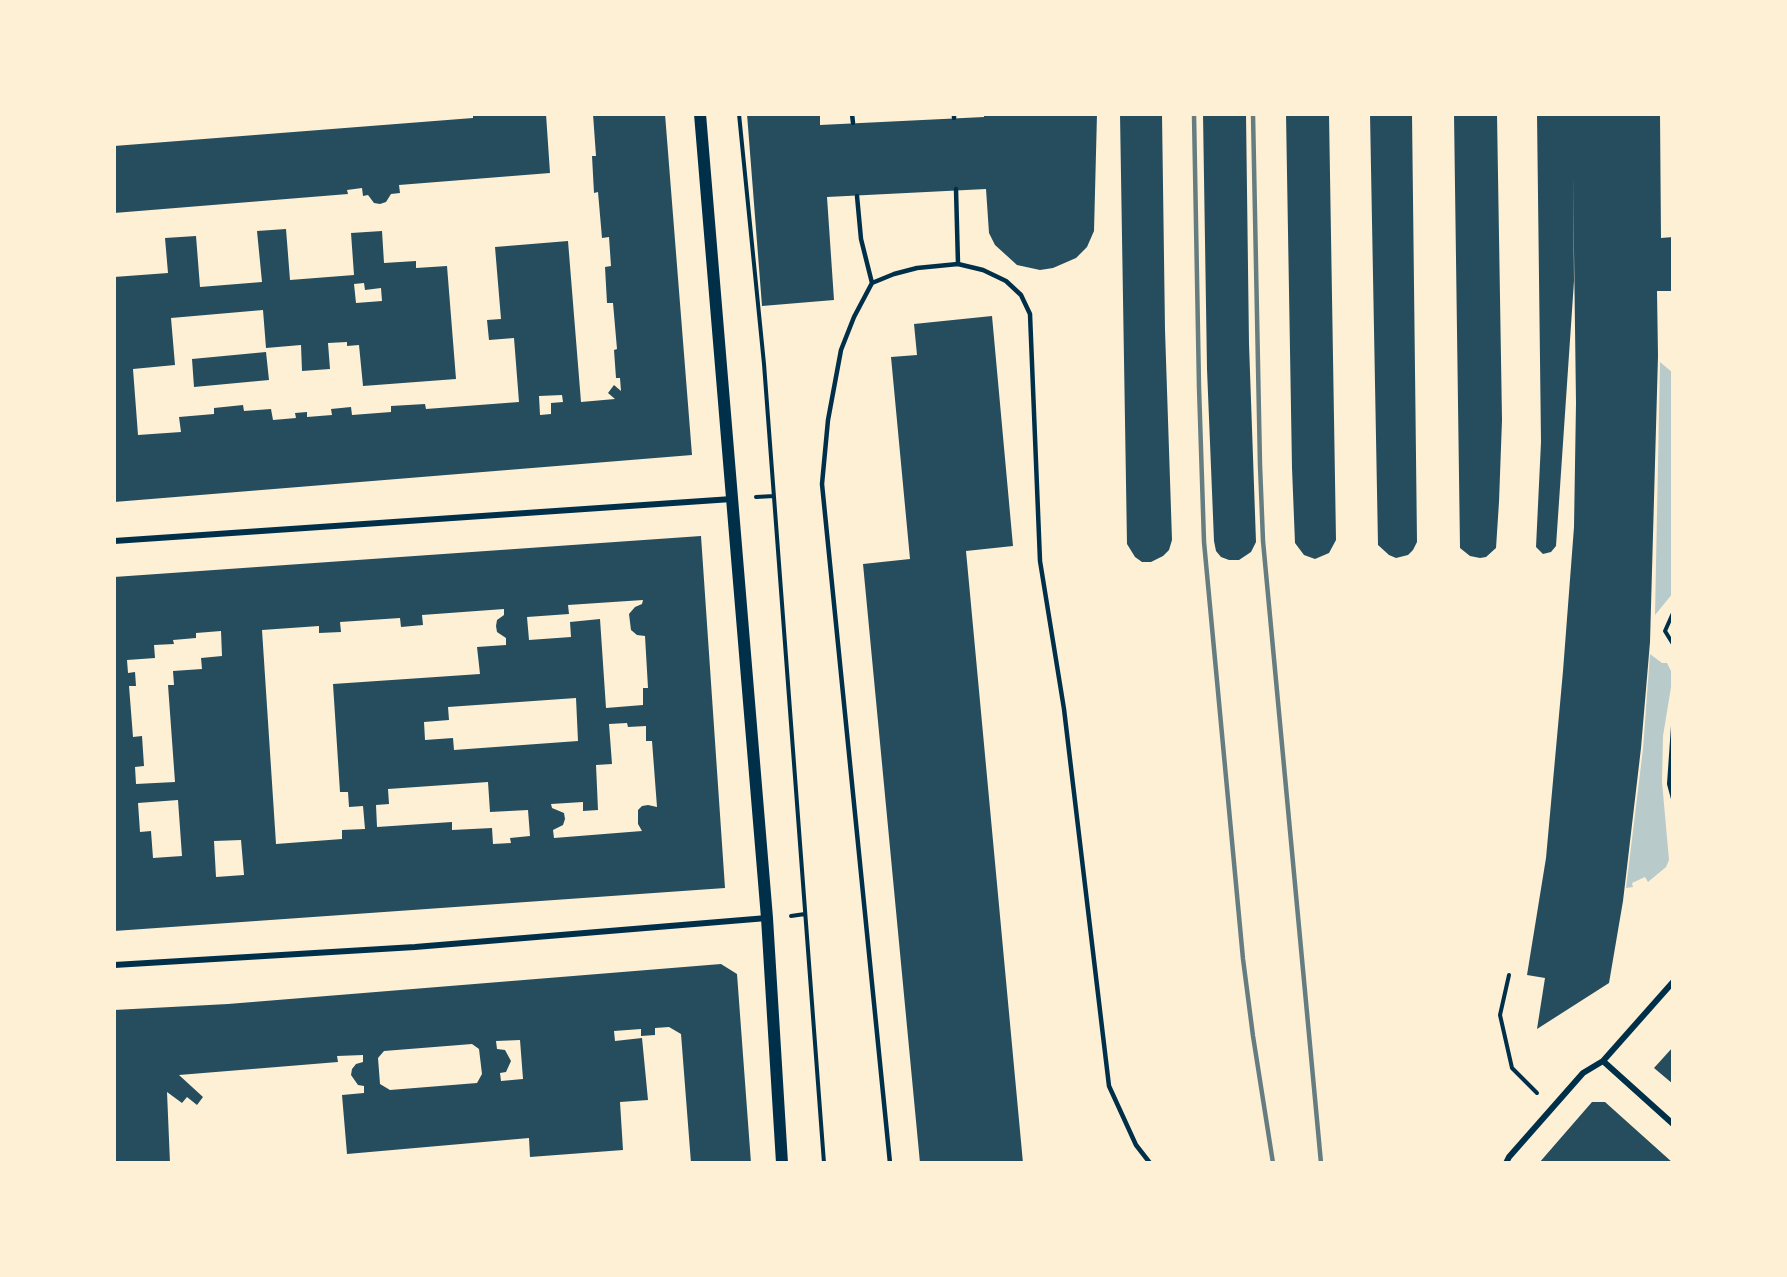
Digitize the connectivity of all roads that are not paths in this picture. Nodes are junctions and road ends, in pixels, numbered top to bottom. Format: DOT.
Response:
graph roads {
  1 [pos="700,114"];
  2 [pos="852,114"];
  3 [pos="853,123"];
  4 [pos="956,189"];
  5 [pos="857,196"];
  6 [pos="958,264"];
  7 [pos="872,283"];
  8 [pos="732,499"];
  9 [pos="114,541"];
  10 [pos="766,918"];
  11 [pos="114,964"];
  12 [pos="1673,982"];
  13 [pos="1603,1061"];
  14 [pos="1673,1124"];
  15 [pos="782,1163"];
  16 [pos="890,1163"];
  17 [pos="1150,1163"];
  18 [pos="1506,1163"];
  1 -- 8 [label="main road"];
  2 -- 3 [label="lane"];
  4 -- 6 [label="lane"];
  5 -- 7 [label="lane"];
  6 -- 7 [label="lane"];
  6 -- 17 [label="lane"];
  7 -- 16 [label="lane"];
  8 -- 9 [label="street"];
  8 -- 10 [label="main road"];
  10 -- 11 [label="street"];
  10 -- 15 [label="main road"];
  12 -- 13 [label="street"];
  13 -- 14 [label="street"];
  13 -- 18 [label="street"];
}
